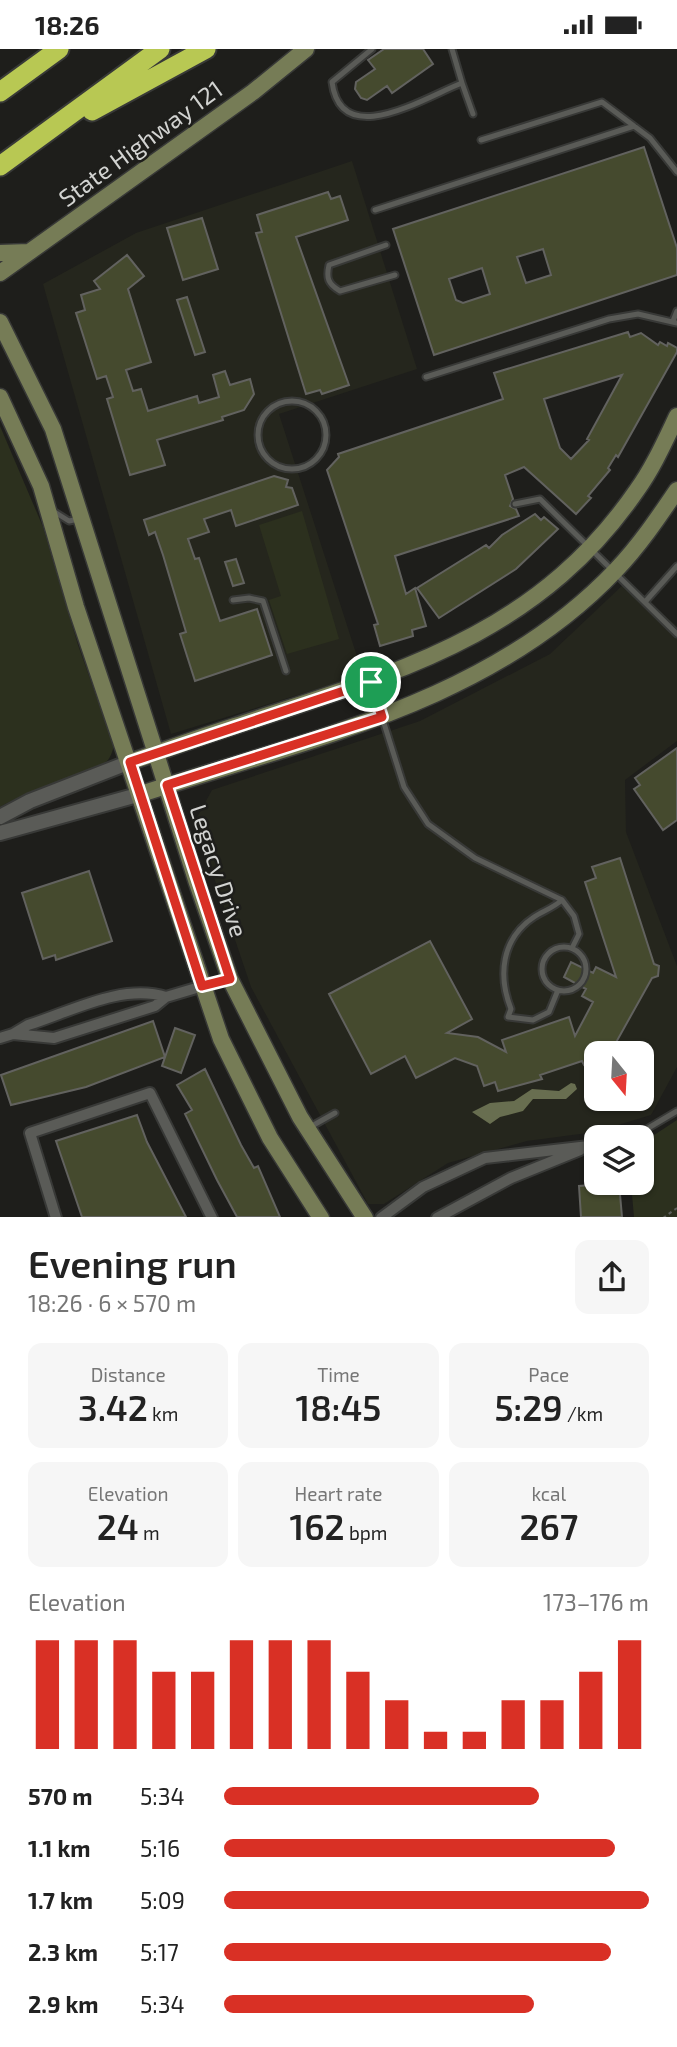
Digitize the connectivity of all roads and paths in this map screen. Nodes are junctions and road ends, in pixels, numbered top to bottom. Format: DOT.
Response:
graph roads {
  1 [pos="43,49"];
  2 [pos="59,49"];
  3 [pos="160,49"];
  4 [pos="206,49"];
  5 [pos="306,49"];
  6 [pos="372,49"];
  7 [pos="452,49"];
  8 [pos="24,74"];
  9 [pos="462,83"];
  10 [pos="0,92"];
  11 [pos="473,114"];
  12 [pos="634,126"];
  13 [pos="481,140"];
  14 [pos="35,141"];
  15 [pos="0,166"];
  16 [pos="677,172"];
  17 [pos="375,210"];
  18 [pos="386,245"];
  19 [pos="30,252"];
  20 [pos="0,253"];
  21 [pos="0,273"];
  22 [pos="396,275"];
  23 [pos="677,311"];
  24 [pos="0,322"];
  25 [pos="675,322"];
  26 [pos="426,377"];
  27 [pos="0,397"];
  28 [pos="677,416"];
  29 [pos="303,467"];
  30 [pos="41,486"];
  31 [pos="677,490"];
  32 [pos="515,504"];
  33 [pos="82,518"];
  34 [pos="590,546"];
  35 [pos="677,566"];
  36 [pos="615,571"];
  37 [pos="233,600"];
  38 [pos="645,602"];
  39 [pos="677,634"];
  40 [pos="286,671"];
  41 [pos="371,682"];
  42 [pos="382,717"];
  43 [pos="157,753"];
  44 [pos="130,762"];
  45 [pos="167,785"];
  46 [pos="141,794"];
  47 [pos="0,817"];
  48 [pos="0,833"];
  49 [pos="562,900"];
  50 [pos="572,949"];
  51 [pos="230,979"];
  52 [pos="202,986"];
  53 [pos="558,990"];
  54 [pos="166,997"];
  55 [pos="102,1001"];
  56 [pos="107,1022"];
  57 [pos="13,1034"];
  58 [pos="0,1038"];
  59 [pos="677,1111"];
  60 [pos="335,1113"];
  61 [pos="653,1125"];
  62 [pos="307,1128"];
  63 [pos="584,1146"];
  64 [pos="584,1149"];
  65 [pos="677,1208"];
  66 [pos="56,1217"];
  67 [pos="212,1217"];
  68 [pos="321,1217"];
  69 [pos="365,1217"];
  70 [pos="381,1217"];
  71 [pos="437,1217"];
  72 [pos="663,1217"];
  1 -- 8 [label="highway"];
  2 -- 8 [label="highway"];
  3 -- 14 [label="highway"];
  4 -- 14 [label="highway"];
  5 -- 19 [label="main road, State Highway 121"];
  6 -- 9 [label="lane"];
  7 -- 9 [label="lane"];
  8 -- 10 [label="highway"];
  9 -- 11 [label="lane"];
  12 -- 13 [label="lane"];
  12 -- 16 [label="lane"];
  12 -- 17 [label="lane"];
  14 -- 15 [label="highway"];
  18 -- 22 [label="lane"];
  19 -- 20 [label="main road"];
  19 -- 21 [label="main road, State Highway 121"];
  23 -- 25 [label="lane"];
  24 -- 33 [label="main road, Legacy Drive"];
  25 -- 26 [label="lane"];
  27 -- 30 [label="main road, Legacy Drive"];
  28 -- 34 [label="main road"];
  29 -- 29 [label="lane"];
  30 -- 33 [label="lane"];
  30 -- 44 [label="main road, Legacy Drive"];
  31 -- 36 [label="main road"];
  32 -- 34 [label="lane"];
  33 -- 43 [label="main road, Legacy Drive"];
  34 -- 36 [label="lane"];
  34 -- 41 [label="main road"];
  35 -- 38 [label="lane"];
  36 -- 38 [label="lane"];
  36 -- 42 [label="main road"];
  37 -- 40 [label="lane"];
  38 -- 39 [label="lane"];
  41 -- 42 [label="lane"];
  41 -- 43 [label="main road"];
  42 -- 45 [label="main road"];
  42 -- 49 [label="lane"];
  43 -- 44 [label="main road"];
  43 -- 45 [label="main road, Legacy Drive"];
  44 -- 46 [label="main road, Legacy Drive"];
  44 -- 47 [label="street"];
  45 -- 46 [label="main road"];
  45 -- 51 [label="main road, Legacy Drive"];
  46 -- 48 [label="street"];
  46 -- 52 [label="main road, Legacy Drive"];
  49 -- 50 [label="lane"];
  49 -- 53 [label="lane"];
  50 -- 53 [label="lane"];
  50 -- 53 [label="lane"];
  51 -- 52 [label="main road"];
  51 -- 62 [label="main road, Legacy Drive"];
  52 -- 54 [label="street"];
  52 -- 68 [label="main road, Legacy Drive"];
  54 -- 55 [label="street"];
  54 -- 56 [label="street"];
  55 -- 56 [label="street"];
  55 -- 57 [label="street"];
  56 -- 57 [label="street"];
  57 -- 58 [label="street"];
  59 -- 61 [label="lane"];
  60 -- 62 [label="lane"];
  62 -- 69 [label="main road, Legacy Drive"];
  63 -- 70 [label="street"];
  64 -- 71 [label="street"];
  65 -- 72 [label="path"];
  66 -- 67 [label="street"];
}
